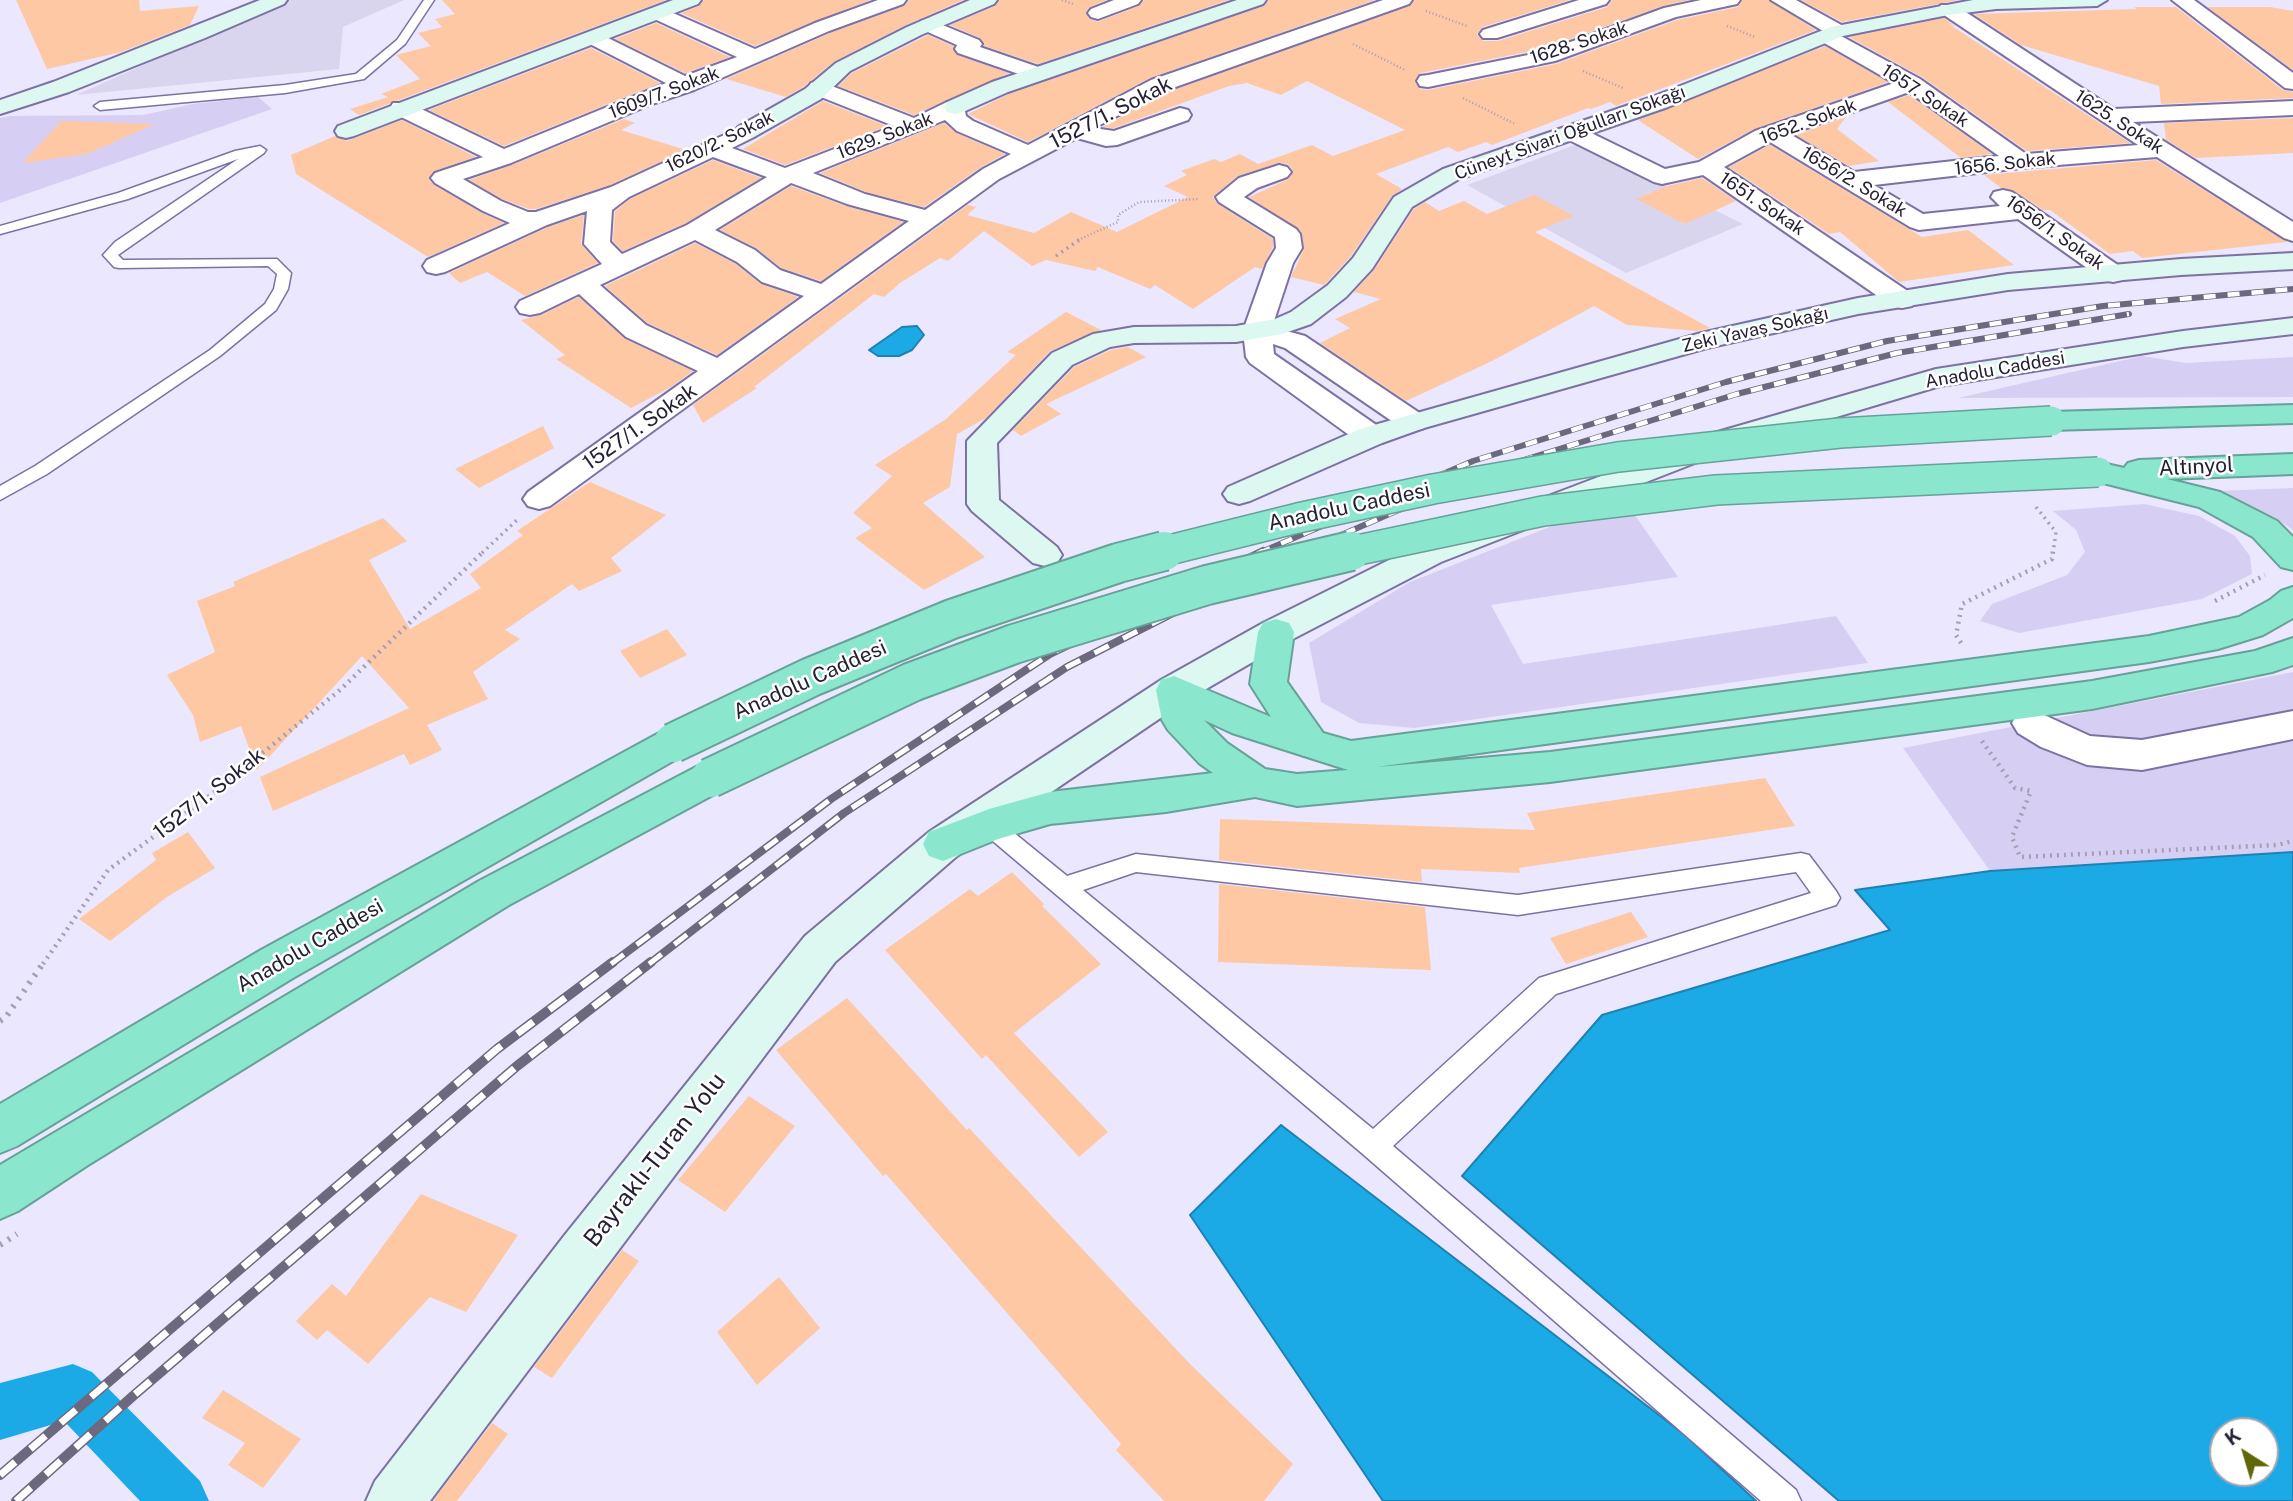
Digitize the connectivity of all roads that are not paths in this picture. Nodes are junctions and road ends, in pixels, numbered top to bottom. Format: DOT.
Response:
graph roads {
  1 [pos="277,0"];
  2 [pos="429,0"];
  3 [pos="691,0"];
  4 [pos="987,0"];
  5 [pos="1131,0"];
  6 [pos="1256,0"];
  7 [pos="1402,0"];
  8 [pos="1599,0"];
  9 [pos="1638,0"];
  10 [pos="1730,0"];
  11 [pos="1781,0"];
  12 [pos="2096,0"];
  13 [pos="2182,0"];
  14 [pos="885,2"];
  15 [pos="828,5"];
  16 [pos="1948,9"];
  17 [pos="1678,11"];
  18 [pos="1098,12"];
  19 [pos="657,13"];
  20 [pos="853,16"];
  21 [pos="933,23"];
  22 [pos="1832,33"];
  23 [pos="1490,34"];
  24 [pos="593,38"];
  25 [pos="755,57"];
  26 [pos="1036,74"];
  27 [pos="1428,81"];
  28 [pos="2293,83"];
  29 [pos="686,85"];
  30 [pos="1912,85"];
  31 [pos="820,88"];
  32 [pos="100,106"];
  33 [pos="0,107"];
  34 [pos="955,107"];
  35 [pos="401,108"];
  36 [pos="2293,108"];
  37 [pos="1180,115"];
  38 [pos="2109,116"];
  39 [pos="915,126"];
  40 [pos="1076,130"];
  41 [pos="346,131"];
  42 [pos="1772,132"];
  43 [pos="1573,133"];
  44 [pos="714,149"];
  45 [pos="2161,150"];
  46 [pos="1030,154"];
  47 [pos="503,158"];
  48 [pos="2021,161"];
  49 [pos="1707,167"];
  50 [pos="1962,169"];
  51 [pos="1279,172"];
  52 [pos="786,176"];
  53 [pos="1850,180"];
  54 [pos="620,192"];
  55 [pos="2022,211"];
  56 [pos="927,219"];
  57 [pos="538,220"];
  58 [pos="0,230"];
  59 [pos="696,230"];
  60 [pos="2293,233"];
  61 [pos="2293,261"];
  62 [pos="436,266"];
  63 [pos="619,266"];
  64 [pos="2113,274"];
  65 [pos="582,283"];
  66 [pos="824,294"];
  67 [pos="1902,300"];
  68 [pos="530,307"];
  69 [pos="2293,326"];
  70 [pos="1257,331"];
  71 [pos="720,370"];
  72 [pos="2293,414"];
  73 [pos="2051,421"];
  74 [pos="1413,422"];
  75 [pos="2293,425"];
  76 [pos="1371,436"];
  77 [pos="2293,464"];
  78 [pos="2098,472"];
  79 [pos="0,494"];
  80 [pos="1239,494"];
  81 [pos="539,499"];
  82 [pos="1045,555"];
  83 [pos="2293,559"];
  84 [pos="2293,599"];
  85 [pos="1276,632"];
  86 [pos="2293,651"];
  87 [pos="1174,690"];
  88 [pos="2031,723"];
  89 [pos="2293,725"];
  90 [pos="1310,744"];
  91 [pos="1255,782"];
  92 [pos="989,825"];
  93 [pos="943,844"];
  94 [pos="1063,887"];
  95 [pos="0,1130"];
  96 [pos="1373,1146"];
  97 [pos="0,1194"];
  98 [pos="395,1501"];
  99 [pos="1785,1501"];
  1 -- 33 [label="street"];
  2 -- 32 [label="lane"];
  3 -- 19 [label="street"];
  4 -- 21 [label="street, 1620/2. Sokak"];
  5 -- 18 [label="street"];
  6 -- 26 [label="street, 1629. Sokak"];
  7 -- 40 [label="street, 1527/1. Sokak"];
  8 -- 23 [label="street"];
  9 -- 17 [label="street"];
  10 -- 17 [label="street, 1628. Sokak"];
  11 -- 22 [label="street, 1657. Sokak"];
  12 -- 16 [label="street, Cüneyt Sivari Oğulları Sokağı"];
  13 -- 28 [label="street"];
  14 -- 20 [label="street, 1609/7. Sokak"];
  14 -- 21 [label="street"];
  15 -- 20 [label="street"];
  16 -- 22 [label="street, Cüneyt Sivari Oğulları Sokağı"];
  16 -- 38 [label="street, 1625. Sokak"];
  17 -- 27 [label="street, 1628. Sokak"];
  19 -- 24 [label="street"];
  19 -- 25 [label="street"];
  20 -- 25 [label="street, 1609/7. Sokak"];
  21 -- 26 [label="street"];
  21 -- 31 [label="street, 1620/2. Sokak"];
  22 -- 30 [label="street, 1657. Sokak"];
  22 -- 43 [label="street, Cüneyt Sivari Oğulları Sokağı"];
  24 -- 29 [label="street"];
  24 -- 35 [label="street"];
  25 -- 29 [label="street, 1609/7. Sokak"];
  26 -- 34 [label="street, 1629. Sokak"];
  29 -- 47 [label="street, 1609/7. Sokak"];
  30 -- 42 [label="street, 1652. Sokak"];
  30 -- 48 [label="street, 1657. Sokak"];
  31 -- 39 [label="street"];
  31 -- 44 [label="street, 1620/2. Sokak"];
  34 -- 39 [label="street, 1629. Sokak"];
  34 -- 46 [label="street"];
  35 -- 41 [label="street"];
  35 -- 47 [label="street"];
  36 -- 38 [label="street"];
  37 -- 40 [label="street"];
  38 -- 45 [label="street, 1625. Sokak"];
  39 -- 52 [label="street, 1629. Sokak"];
  40 -- 46 [label="street, 1527/1. Sokak"];
  42 -- 49 [label="street, 1652. Sokak"];
  42 -- 53 [label="street, 1656/2. Sokak"];
  43 -- 49 [label="street, 1651. Sokak"];
  43 -- 70 [label="street, Cüneyt Sivari Oğulları Sokağı"];
  44 -- 52 [label="street"];
  44 -- 54 [label="street, 1620/2. Sokak"];
  45 -- 48 [label="street, 1656. Sokak"];
  45 -- 60 [label="street, 1625. Sokak"];
  46 -- 56 [label="street, 1527/1. Sokak"];
  47 -- 57 [label="street, 1609/7. Sokak"];
  48 -- 50 [label="street, 1656. Sokak"];
  49 -- 67 [label="street, 1651. Sokak"];
  50 -- 53 [label="street, 1656. Sokak"];
  50 -- 55 [label="street, 1656/1. Sokak"];
  51 -- 70 [label="street"];
  52 -- 56 [label="street"];
  52 -- 59 [label="street, 1629. Sokak"];
  53 -- 55 [label="street, 1656/2. Sokak"];
  54 -- 57 [label="street, 1620/2. Sokak"];
  54 -- 63 [label="street"];
  55 -- 64 [label="street, 1656/1. Sokak"];
  56 -- 66 [label="street, 1527/1. Sokak"];
  57 -- 62 [label="street, 1620/2. Sokak"];
  58 -- 79 [label="lane"];
  59 -- 63 [label="street, 1629. Sokak"];
  59 -- 66 [label="street"];
  61 -- 64 [label="street, Zeki Yavaş Sokağı"];
  63 -- 65 [label="street, 1629. Sokak"];
  64 -- 67 [label="street, Zeki Yavaş Sokağı"];
  65 -- 68 [label="street, 1629. Sokak"];
  65 -- 71 [label="street"];
  66 -- 71 [label="street, 1527/1. Sokak"];
  67 -- 74 [label="street, Zeki Yavaş Sokağı"];
  69 -- 85 [label="street, Anadolu Caddesi"];
  70 -- 74 [label="street"];
  70 -- 76 [label="street"];
  70 -- 82 [label="street, Cüneyt Sivari Oğulları Sokağı"];
  71 -- 81 [label="street, 1527/1. Sokak"];
  72 -- 73 [label="highway"];
  73 -- 75 [label="highway"];
  73 -- 95 [label="highway, Anadolu Caddesi, bridge"];
  74 -- 76 [label="street, Zeki Yavaş Sokağı"];
  76 -- 80 [label="street, Zeki Yavaş Sokağı"];
  77 -- 78 [label="highway, Altınyol"];
  78 -- 83 [label="highway"];
  78 -- 97 [label="highway, Anadolu Caddesi, bridge"];
  84 -- 90 [label="highway"];
  85 -- 87 [label="street, Anadolu Caddesi"];
  85 -- 90 [label="highway"];
  86 -- 91 [label="highway"];
  87 -- 90 [label="highway"];
  87 -- 91 [label="highway"];
  87 -- 93 [label="street, Bayraklı-Turan Yolu"];
  88 -- 89 [label="street"];
  91 -- 92 [label="highway"];
  92 -- 93 [label="highway"];
  92 -- 94 [label="lane"];
  93 -- 98 [label="street, Bayraklı-Turan Yolu"];
  94 -- 96 [label="lane"];
  94 -- 96 [label="lane"];
  96 -- 99 [label="lane"];
}
